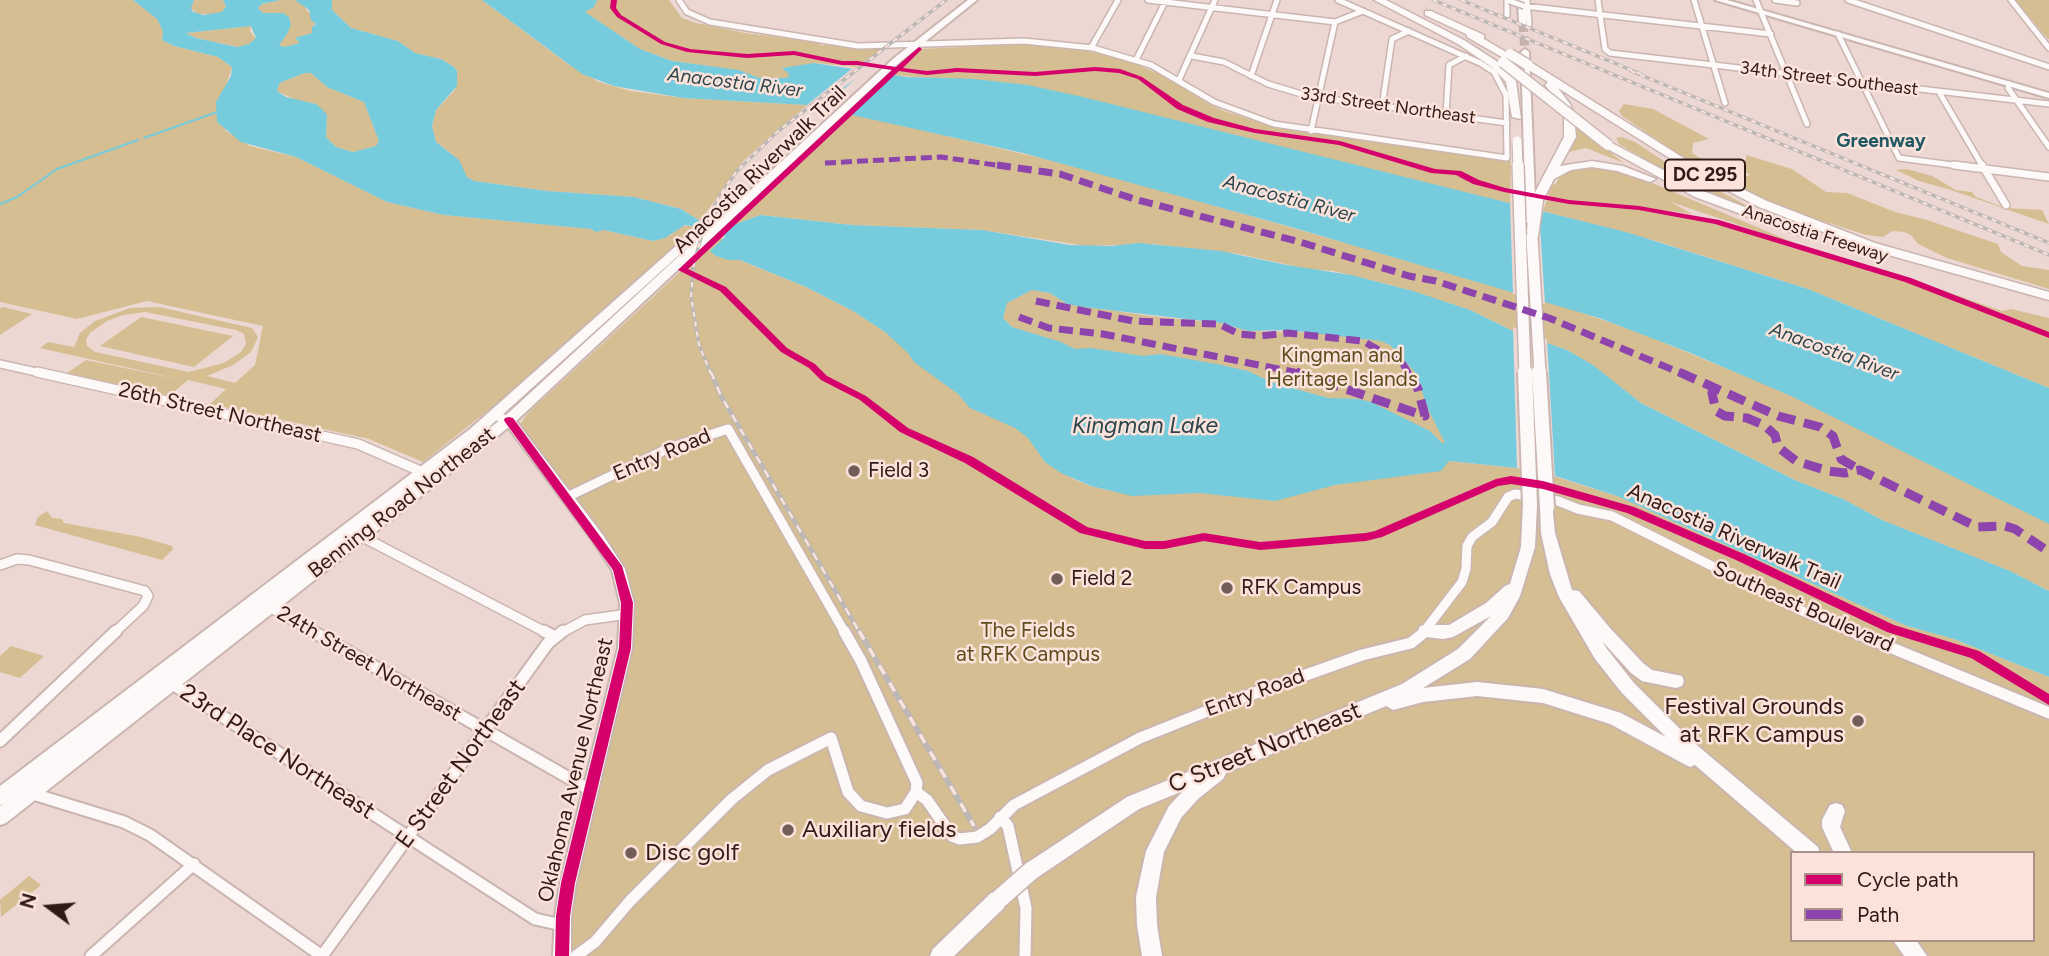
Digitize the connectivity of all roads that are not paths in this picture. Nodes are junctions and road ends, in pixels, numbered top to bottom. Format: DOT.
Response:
graph roads {
  1 [pos="679,0"];
  2 [pos="963,0"];
  3 [pos="973,0"];
  4 [pos="1118,0"];
  5 [pos="1149,0"];
  6 [pos="1215,0"];
  7 [pos="1277,0"];
  8 [pos="1338,0"];
  9 [pos="1381,0"];
  10 [pos="1391,0"];
  11 [pos="1509,0"];
  12 [pos="1598,0"];
  13 [pos="1694,0"];
  14 [pos="1717,0"];
  15 [pos="1756,0"];
  16 [pos="1775,0"];
  17 [pos="1848,0"];
  18 [pos="2011,0"];
  19 [pos="1165,2"];
  20 [pos="1525,3"];
  21 [pos="1797,3"];
  22 [pos="1212,7"];
  23 [pos="1363,11"];
  24 [pos="1762,13"];
  25 [pos="1273,14"];
  26 [pos="1600,15"];
  27 [pos="1335,22"];
  28 [pos="1702,26"];
  29 [pos="1409,31"];
  30 [pos="1771,34"];
  31 [pos="1838,35"];
  32 [pos="913,46"];
  33 [pos="901,47"];
  34 [pos="1091,48"];
  35 [pos="2049,48"];
  36 [pos="1513,55"];
  37 [pos="1192,56"];
  38 [pos="1466,56"];
  39 [pos="891,60"];
  40 [pos="1136,60"];
  41 [pos="1714,65"];
  42 [pos="2049,66"];
  43 [pos="1530,69"];
  44 [pos="1787,74"];
  45 [pos="1251,76"];
  46 [pos="1179,80"];
  47 [pos="1861,82"];
  48 [pos="2005,83"];
  49 [pos="1939,92"];
  50 [pos="2049,96"];
  51 [pos="1318,98"];
  52 [pos="2017,100"];
  53 [pos="1725,103"];
  54 [pos="2049,104"];
  55 [pos="1382,107"];
  56 [pos="1446,115"];
  57 [pos="1517,117"];
  58 [pos="1507,123"];
  59 [pos="1807,124"];
  60 [pos="1311,131"];
  61 [pos="1522,141"];
  62 [pos="2049,147"];
  63 [pos="1985,169"];
  64 [pos="1549,177"];
  65 [pos="2049,177"];
  66 [pos="2006,205"];
  67 [pos="720,219"];
  68 [pos="1764,220"];
  69 [pos="1532,237"];
  70 [pos="1898,257"];
  71 [pos="2049,296"];
  72 [pos="2049,303"];
  73 [pos="0,364"];
  74 [pos="502,418"];
  75 [pos="429,475"];
  76 [pos="567,497"];
  77 [pos="1545,505"];
  78 [pos="355,533"];
  79 [pos="1552,555"];
  80 [pos="0,565"];
  81 [pos="1522,572"];
  82 [pos="264,603"];
  83 [pos="628,614"];
  84 [pos="1426,631"];
  85 [pos="555,637"];
  86 [pos="1676,681"];
  87 [pos="171,683"];
  88 [pos="2049,713"];
  89 [pos="1351,714"];
  90 [pos="485,731"];
  91 [pos="0,741"];
  92 [pos="1219,769"];
  93 [pos="1732,787"];
  94 [pos="10,790"];
  95 [pos="590,790"];
  96 [pos="916,792"];
  97 [pos="1836,811"];
  98 [pos="0,817"];
  99 [pos="1000,817"];
  100 [pos="408,837"];
  101 [pos="1809,851"];
  102 [pos="1842,851"];
  103 [pos="194,864"];
  104 [pos="562,925"];
  105 [pos="1904,942"];
  106 [pos="91,956"];
  107 [pos="322,956"];
  108 [pos="562,956"];
  109 [pos="576,956"];
  110 [pos="940,956"];
  111 [pos="1026,956"];
  112 [pos="1152,956"];
  113 [pos="1917,956"];
  1 -- 33 [label="street"];
  2 -- 33 [label="main road, Benning Road Northeast"];
  3 -- 32 [label="main road, Benning Road Northeast"];
  4 -- 34 [label="street"];
  5 -- 19 [label="street"];
  6 -- 22 [label="street"];
  7 -- 25 [label="street"];
  8 -- 23 [label="street"];
  9 -- 36 [label="highway, Anacostia Freeway / DC 295"];
  9 -- 57 [label="highway"];
  10 -- 36 [label="highway"];
  11 -- 20 [label="street, bridge"];
  11 -- 20 [label="main road"];
  12 -- 26 [label="street"];
  13 -- 28 [label="street"];
  14 -- 24 [label="street"];
  15 -- 24 [label="street"];
  16 -- 21 [label="street"];
  17 -- 42 [label="street"];
  18 -- 35 [label="street"];
  19 -- 22 [label="street"];
  19 -- 40 [label="street"];
  20 -- 26 [label="street"];
  22 -- 25 [label="street"];
  22 -- 37 [label="street"];
  23 -- 27 [label="street"];
  23 -- 29 [label="street"];
  24 -- 30 [label="street"];
  24 -- 31 [label="street"];
  25 -- 27 [label="street"];
  25 -- 45 [label="street"];
  26 -- 28 [label="street"];
  26 -- 41 [label="street, 34th Street Southeast"];
  27 -- 51 [label="street"];
  28 -- 30 [label="street"];
  28 -- 41 [label="street"];
  29 -- 38 [label="street"];
  29 -- 55 [label="street"];
  30 -- 44 [label="street"];
  31 -- 47 [label="street"];
  31 -- 48 [label="street"];
  32 -- 33 [label="street"];
  32 -- 34 [label="street"];
  32 -- 39 [label="main road, Benning Road Northeast"];
  33 -- 39 [label="main road, Benning Road Northeast"];
  34 -- 40 [label="street"];
  36 -- 43 [label="highway, bridge"];
  36 -- 57 [label="main road"];
  36 -- 61 [label="main road"];
  36 -- 68 [label="highway, Anacostia Freeway / DC 295, bridge"];
  37 -- 45 [label="street, 33rd Street Northeast"];
  37 -- 46 [label="street"];
  38 -- 56 [label="street"];
  38 -- 58 [label="street"];
  39 -- 67 [label="main road, Benning Road Northeast"];
  39 -- 67 [label="main road, Benning Road Northeast"];
  40 -- 46 [label="street"];
  41 -- 44 [label="street, 34th Street Southeast"];
  41 -- 53 [label="street"];
  43 -- 64 [label="highway"];
  43 -- 70 [label="highway, Anacostia Freeway / DC 295"];
  44 -- 47 [label="street, 34th Street Southeast"];
  44 -- 59 [label="street"];
  45 -- 51 [label="street, 33rd Street Northeast"];
  46 -- 60 [label="street"];
  47 -- 49 [label="street, 34th Street Southeast"];
  47 -- 63 [label="street"];
  48 -- 50 [label="street"];
  48 -- 52 [label="street"];
  49 -- 52 [label="street, 34th Street Southeast"];
  49 -- 63 [label="street"];
  51 -- 55 [label="street, 33rd Street Northeast"];
  51 -- 60 [label="street"];
  52 -- 54 [label="street, 34th Street Southeast"];
  52 -- 62 [label="street"];
  55 -- 56 [label="street, 33rd Street Northeast"];
  56 -- 58 [label="street, 33rd Street Northeast"];
  57 -- 61 [label="main road"];
  58 -- 60 [label="street"];
  61 -- 69 [label="main road"];
  61 -- 77 [label="main road, bridge"];
  63 -- 65 [label="street"];
  63 -- 66 [label="street"];
  64 -- 68 [label="highway"];
  64 -- 69 [label="highway"];
  67 -- 74 [label="main road, Benning Road Northeast"];
  68 -- 70 [label="highway, Anacostia Freeway / DC 295"];
  69 -- 77 [label="main road, bridge"];
  70 -- 71 [label="highway, Anacostia Freeway / DC 295"];
  70 -- 72 [label="highway, Anacostia Freeway / DC 295"];
  73 -- 75 [label="street, 26th Street Northeast"];
  74 -- 75 [label="main road, Benning Road Northeast"];
  74 -- 76 [label="street, Oklahoma Avenue Northeast"];
  75 -- 78 [label="main road, Benning Road Northeast"];
  76 -- 83 [label="street, Oklahoma Avenue Northeast"];
  76 -- 96 [label="street, Entry Road"];
  77 -- 79 [label="main road"];
  77 -- 81 [label="main road, C Street Northeast"];
  77 -- 84 [label="street, Entry Road"];
  77 -- 88 [label="street, Southeast Boulevard"];
  78 -- 82 [label="main road, Benning Road Northeast"];
  78 -- 85 [label="street"];
  79 -- 86 [label="main road"];
  79 -- 93 [label="main road"];
  80 -- 91 [label="street"];
  81 -- 84 [label="main road"];
  81 -- 89 [label="main road, C Street Northeast"];
  82 -- 87 [label="main road, Benning Road Northeast"];
  82 -- 90 [label="street, 24th Street Northeast"];
  82 -- 94 [label="main road, Benning Road Northeast"];
  83 -- 85 [label="street, E Street Northeast"];
  83 -- 95 [label="street, Oklahoma Avenue Northeast"];
  84 -- 99 [label="street, Entry Road"];
  85 -- 90 [label="street, E Street Northeast"];
  87 -- 94 [label="main road, Benning Road Northeast"];
  87 -- 100 [label="street, 23rd Place Northeast"];
  89 -- 92 [label="main road, C Street Northeast"];
  89 -- 93 [label="main road"];
  90 -- 95 [label="street, 24th Street Northeast"];
  90 -- 100 [label="street, E Street Northeast"];
  92 -- 110 [label="main road, C Street Northeast, bridge"];
  92 -- 112 [label="main road"];
  93 -- 101 [label="main road"];
  94 -- 98 [label="main road, Benning Road Northeast"];
  94 -- 103 [label="street"];
  95 -- 104 [label="street, Oklahoma Avenue Northeast"];
  96 -- 99 [label="street, Entry Road"];
  96 -- 109 [label="street"];
  97 -- 102 [label="main road"];
  99 -- 111 [label="street"];
  100 -- 104 [label="street, 23rd Place Northeast"];
  100 -- 107 [label="street, E Street Northeast"];
  103 -- 106 [label="street"];
  103 -- 107 [label="street"];
  104 -- 108 [label="street, Oklahoma Avenue Northeast"];
  105 -- 113 [label="main road"];
}
